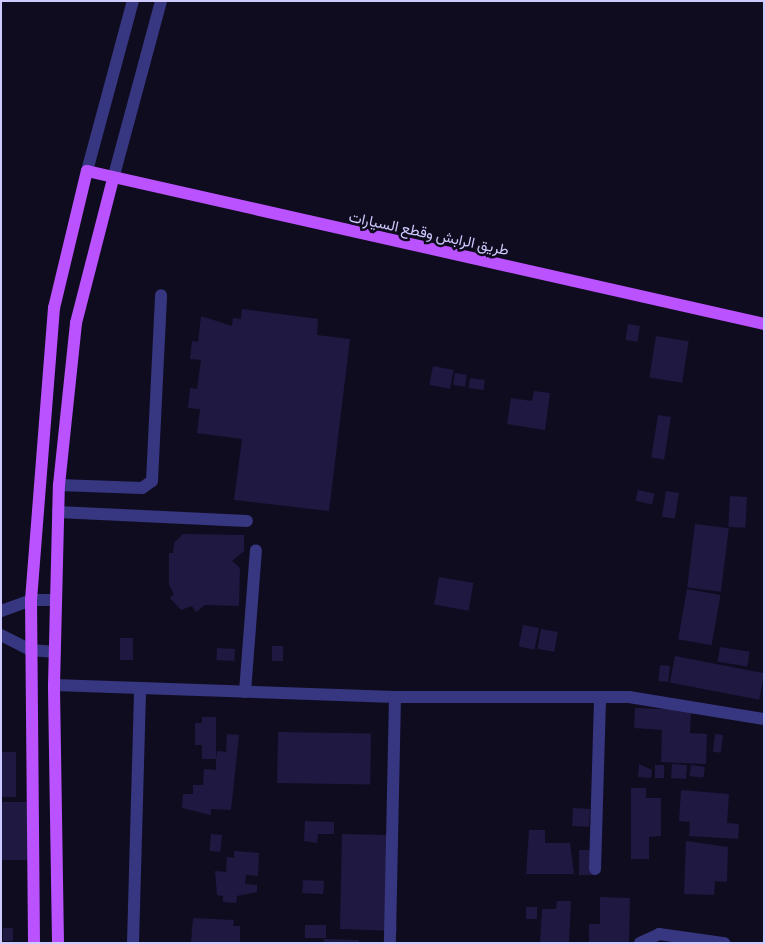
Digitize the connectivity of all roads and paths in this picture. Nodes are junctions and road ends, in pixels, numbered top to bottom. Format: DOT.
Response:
graph roads {
  1 [pos="133,1"];
  2 [pos="161,1"];
  3 [pos="87,171"];
  4 [pos="113,179"];
  5 [pos="161,295"];
  6 [pos="764,324"];
  7 [pos="59,485"];
  8 [pos="58,512"];
  9 [pos="247,521"];
  10 [pos="256,550"];
  11 [pos="32,600"];
  12 [pos="56,600"];
  13 [pos="1,611"];
  14 [pos="1,635"];
  15 [pos="30,650"];
  16 [pos="55,652"];
  17 [pos="54,685"];
  18 [pos="140,688"];
  19 [pos="245,692"];
  20 [pos="395,697"];
  21 [pos="600,697"];
  22 [pos="764,719"];
  23 [pos="595,869"];
  24 [pos="34,943"];
  25 [pos="58,943"];
  26 [pos="133,943"];
  27 [pos="390,943"];
  28 [pos="640,943"];
  29 [pos="724,943"];
  1 -- 3 [label="street"];
  2 -- 4 [label="street"];
  3 -- 4 [label="main road, طريق الرابش وقطع السيارات"];
  3 -- 11 [label="main road"];
  4 -- 6 [label="main road, طريق الرابش وقطع السيارات"];
  4 -- 7 [label="main road"];
  5 -- 7 [label="street"];
  7 -- 8 [label="main road"];
  8 -- 9 [label="street"];
  8 -- 12 [label="main road"];
  10 -- 19 [label="street"];
  11 -- 12 [label="street"];
  11 -- 13 [label="street"];
  11 -- 15 [label="main road"];
  12 -- 16 [label="main road"];
  14 -- 15 [label="street"];
  15 -- 16 [label="street"];
  15 -- 24 [label="main road"];
  16 -- 17 [label="main road"];
  17 -- 18 [label="street"];
  17 -- 25 [label="main road"];
  18 -- 19 [label="street"];
  18 -- 26 [label="street"];
  19 -- 20 [label="street"];
  20 -- 21 [label="street"];
  20 -- 27 [label="street"];
  21 -- 22 [label="street"];
  21 -- 23 [label="street"];
  28 -- 29 [label="street"];
}
